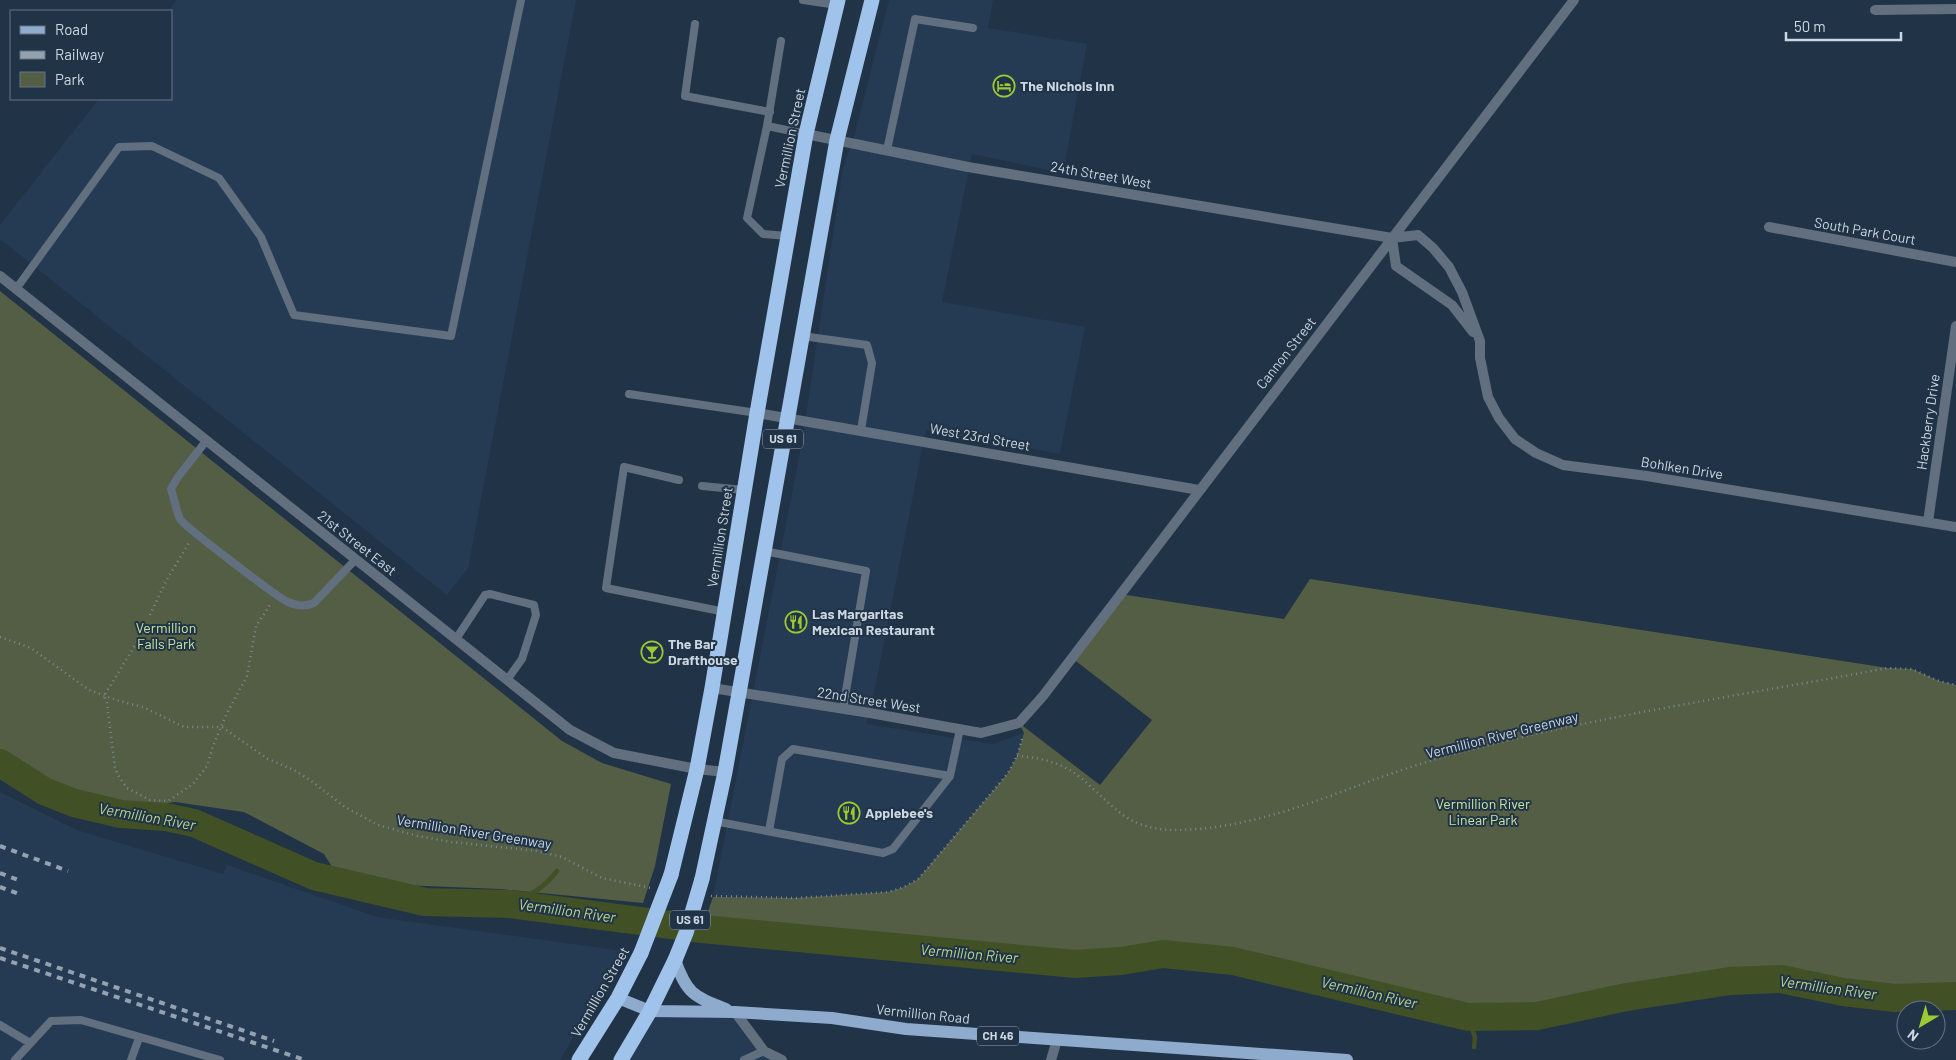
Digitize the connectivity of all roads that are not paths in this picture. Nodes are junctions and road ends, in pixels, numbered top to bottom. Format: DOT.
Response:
graph roads {
  1 [pos="521,0"];
  2 [pos="803,0"];
  3 [pos="872,0"];
  4 [pos="1574,0"];
  5 [pos="838,2"];
  6 [pos="1956,9"];
  7 [pos="1875,10"];
  8 [pos="695,24"];
  9 [pos="973,28"];
  10 [pos="781,41"];
  11 [pos="770,112"];
  12 [pos="768,126"];
  13 [pos="806,134"];
  14 [pos="837,140"];
  15 [pos="887,150"];
  16 [pos="1769,227"];
  17 [pos="788,236"];
  18 [pos="1392,238"];
  19 [pos="1956,262"];
  20 [pos="0,276"];
  21 [pos="16,289"];
  22 [pos="1956,326"];
  23 [pos="802,336"];
  24 [pos="1480,341"];
  25 [pos="629,394"];
  26 [pos="757,412"];
  27 [pos="787,417"];
  28 [pos="861,430"];
  29 [pos="206,440"];
  30 [pos="679,480"];
  31 [pos="702,486"];
  32 [pos="744,490"];
  33 [pos="1199,490"];
  34 [pos="1928,522"];
  35 [pos="1956,527"];
  36 [pos="764,550"];
  37 [pos="356,559"];
  38 [pos="725,612"];
  39 [pos="456,638"];
  40 [pos="507,680"];
  41 [pos="712,688"];
  42 [pos="739,693"];
  43 [pos="843,709"];
  44 [pos="1020,722"];
  45 [pos="960,729"];
  46 [pos="697,769"];
  47 [pos="725,772"];
  48 [pos="950,776"];
  49 [pos="714,821"];
  50 [pos="769,831"];
  51 [pos="675,960"];
  52 [pos="618,998"];
  53 [pos="650,1011"];
  54 [pos="735,1012"];
  55 [pos="0,1025"];
  56 [pos="140,1038"];
  57 [pos="1057,1040"];
  58 [pos="30,1043"];
  59 [pos="764,1052"];
  60 [pos="1208,1055"];
  61 [pos="15,1060"];
  62 [pos="131,1060"];
  63 [pos="220,1060"];
  64 [pos="579,1060"];
  65 [pos="621,1060"];
  66 [pos="744,1060"];
  67 [pos="782,1060"];
  68 [pos="1051,1060"];
  69 [pos="1347,1060"];
  1 -- 21 [label="lane"];
  2 -- 5 [label="lane"];
  3 -- 14 [label="highway, US 61"];
  4 -- 18 [label="street, Cannon Street"];
  5 -- 13 [label="highway, Vermillion Street / US 61"];
  6 -- 7 [label="street"];
  8 -- 11 [label="lane"];
  9 -- 15 [label="lane"];
  10 -- 11 [label="lane"];
  11 -- 12 [label="lane"];
  12 -- 13 [label="lane"];
  12 -- 17 [label="lane"];
  13 -- 14 [label="street, 24th Street West"];
  13 -- 17 [label="highway, Vermillion Street / US 61"];
  14 -- 15 [label="street, 24th Street West"];
  14 -- 23 [label="highway, US 61"];
  15 -- 18 [label="street, 24th Street West"];
  16 -- 19 [label="street, South Park Court"];
  17 -- 26 [label="highway, Vermillion Street / US 61"];
  18 -- 24 [label="street"];
  18 -- 24 [label="street, Bohlken Drive"];
  18 -- 33 [label="street, Cannon Street"];
  20 -- 21 [label="street, 21st Street East"];
  21 -- 29 [label="street, 21st Street East"];
  22 -- 34 [label="street, Hackberry Drive"];
  23 -- 27 [label="highway, US 61"];
  23 -- 28 [label="lane"];
  24 -- 34 [label="street, Bohlken Drive"];
  25 -- 26 [label="lane"];
  26 -- 27 [label="street, West 23rd Street"];
  26 -- 32 [label="highway, Vermillion Street / US 61"];
  27 -- 28 [label="street, West 23rd Street"];
  27 -- 36 [label="highway, US 61"];
  28 -- 33 [label="street, West 23rd Street"];
  29 -- 37 [label="street, 21st Street East"];
  29 -- 37 [label="lane"];
  30 -- 38 [label="lane"];
  31 -- 32 [label="lane"];
  32 -- 38 [label="highway, Vermillion Street / US 61"];
  33 -- 44 [label="street, Cannon Street"];
  34 -- 35 [label="street, Bohlken Drive"];
  36 -- 42 [label="highway, US 61"];
  36 -- 43 [label="lane"];
  37 -- 39 [label="street, 21st Street East"];
  38 -- 41 [label="highway, Vermillion Street / US 61"];
  39 -- 40 [label="street, 21st Street East"];
  39 -- 40 [label="lane"];
  40 -- 46 [label="street, 21st Street East"];
  41 -- 42 [label="street, 22nd Street West"];
  41 -- 46 [label="highway, Vermillion Street / US 61"];
  42 -- 43 [label="street, 22nd Street West"];
  42 -- 47 [label="highway, US 61"];
  43 -- 45 [label="street, 22nd Street West"];
  44 -- 45 [label="street, 22nd Street West"];
  45 -- 48 [label="lane"];
  46 -- 47 [label="street, 21st Street East"];
  46 -- 52 [label="highway, Vermillion Street / US 61, bridge"];
  47 -- 49 [label="highway, US 61"];
  48 -- 50 [label="lane"];
  48 -- 50 [label="lane"];
  49 -- 50 [label="lane"];
  49 -- 51 [label="highway, US 61, bridge"];
  51 -- 53 [label="highway, US 61"];
  51 -- 54 [label="main road"];
  52 -- 53 [label="main road, Vermillion Road / CH 46"];
  52 -- 64 [label="highway, Vermillion Street / US 61"];
  53 -- 54 [label="main road, Vermillion Road / CH 46"];
  53 -- 65 [label="highway, US 61"];
  54 -- 57 [label="main road, Vermillion Road / CH 46"];
  54 -- 59 [label="street"];
  55 -- 58 [label="lane"];
  56 -- 58 [label="lane"];
  56 -- 62 [label="lane"];
  56 -- 63 [label="lane"];
  57 -- 60 [label="main road, Vermillion Road / CH 46"];
  57 -- 68 [label="street"];
  58 -- 61 [label="lane"];
  59 -- 66 [label="lane"];
  59 -- 67 [label="street"];
  60 -- 69 [label="main road, Vermillion Road / CH 46"];
}
